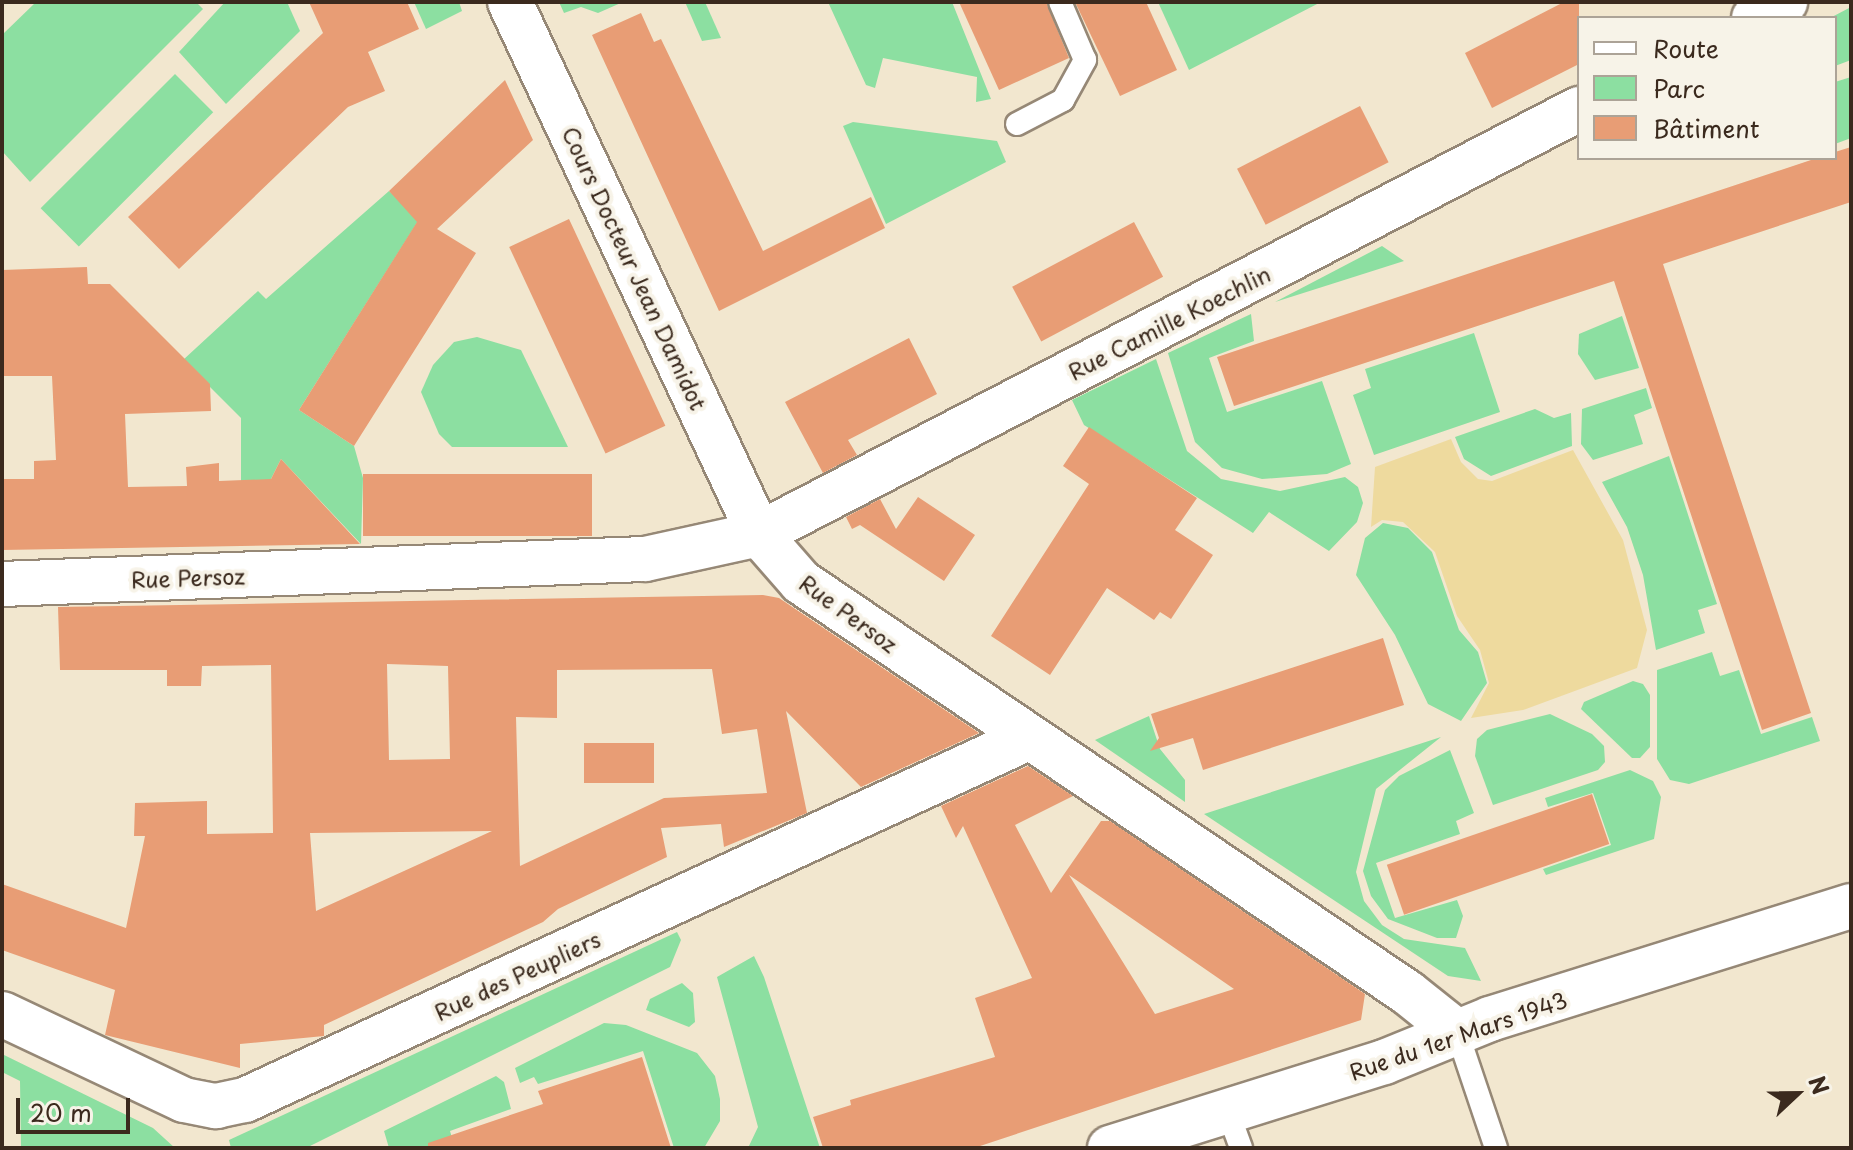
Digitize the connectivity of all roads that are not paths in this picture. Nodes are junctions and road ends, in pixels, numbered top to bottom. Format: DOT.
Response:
graph roads {
  1 [pos="510,2"];
  2 [pos="1060,2"];
  3 [pos="1785,2"];
  4 [pos="1758,16"];
  5 [pos="1577,110"];
  6 [pos="1017,124"];
  7 [pos="759,534"];
  8 [pos="2,584"];
  9 [pos="1028,738"];
  10 [pos="1851,906"];
  11 [pos="2,1014"];
  12 [pos="1457,1032"];
  13 [pos="1234,1130"];
  14 [pos="1110,1148"];
  15 [pos="1496,1148"];
  1 -- 7 [label="street, Cours Docteur Jean Damidot"];
  2 -- 6 [label="lane"];
  3 -- 4 [label="street"];
  5 -- 7 [label="street, Rue Camille Koechlin"];
  7 -- 8 [label="street, Rue Persoz"];
  7 -- 9 [label="street, Rue Persoz"];
  9 -- 11 [label="street, Rue des Peupliers"];
  9 -- 12 [label="street, Rue Persoz"];
  10 -- 12 [label="street, Rue du 1er Mars 1943"];
  12 -- 13 [label="street, Rue du 1er Mars 1943"];
  12 -- 15 [label="lane"];
  13 -- 14 [label="street, Rue du 1er Mars 1943"];
}
